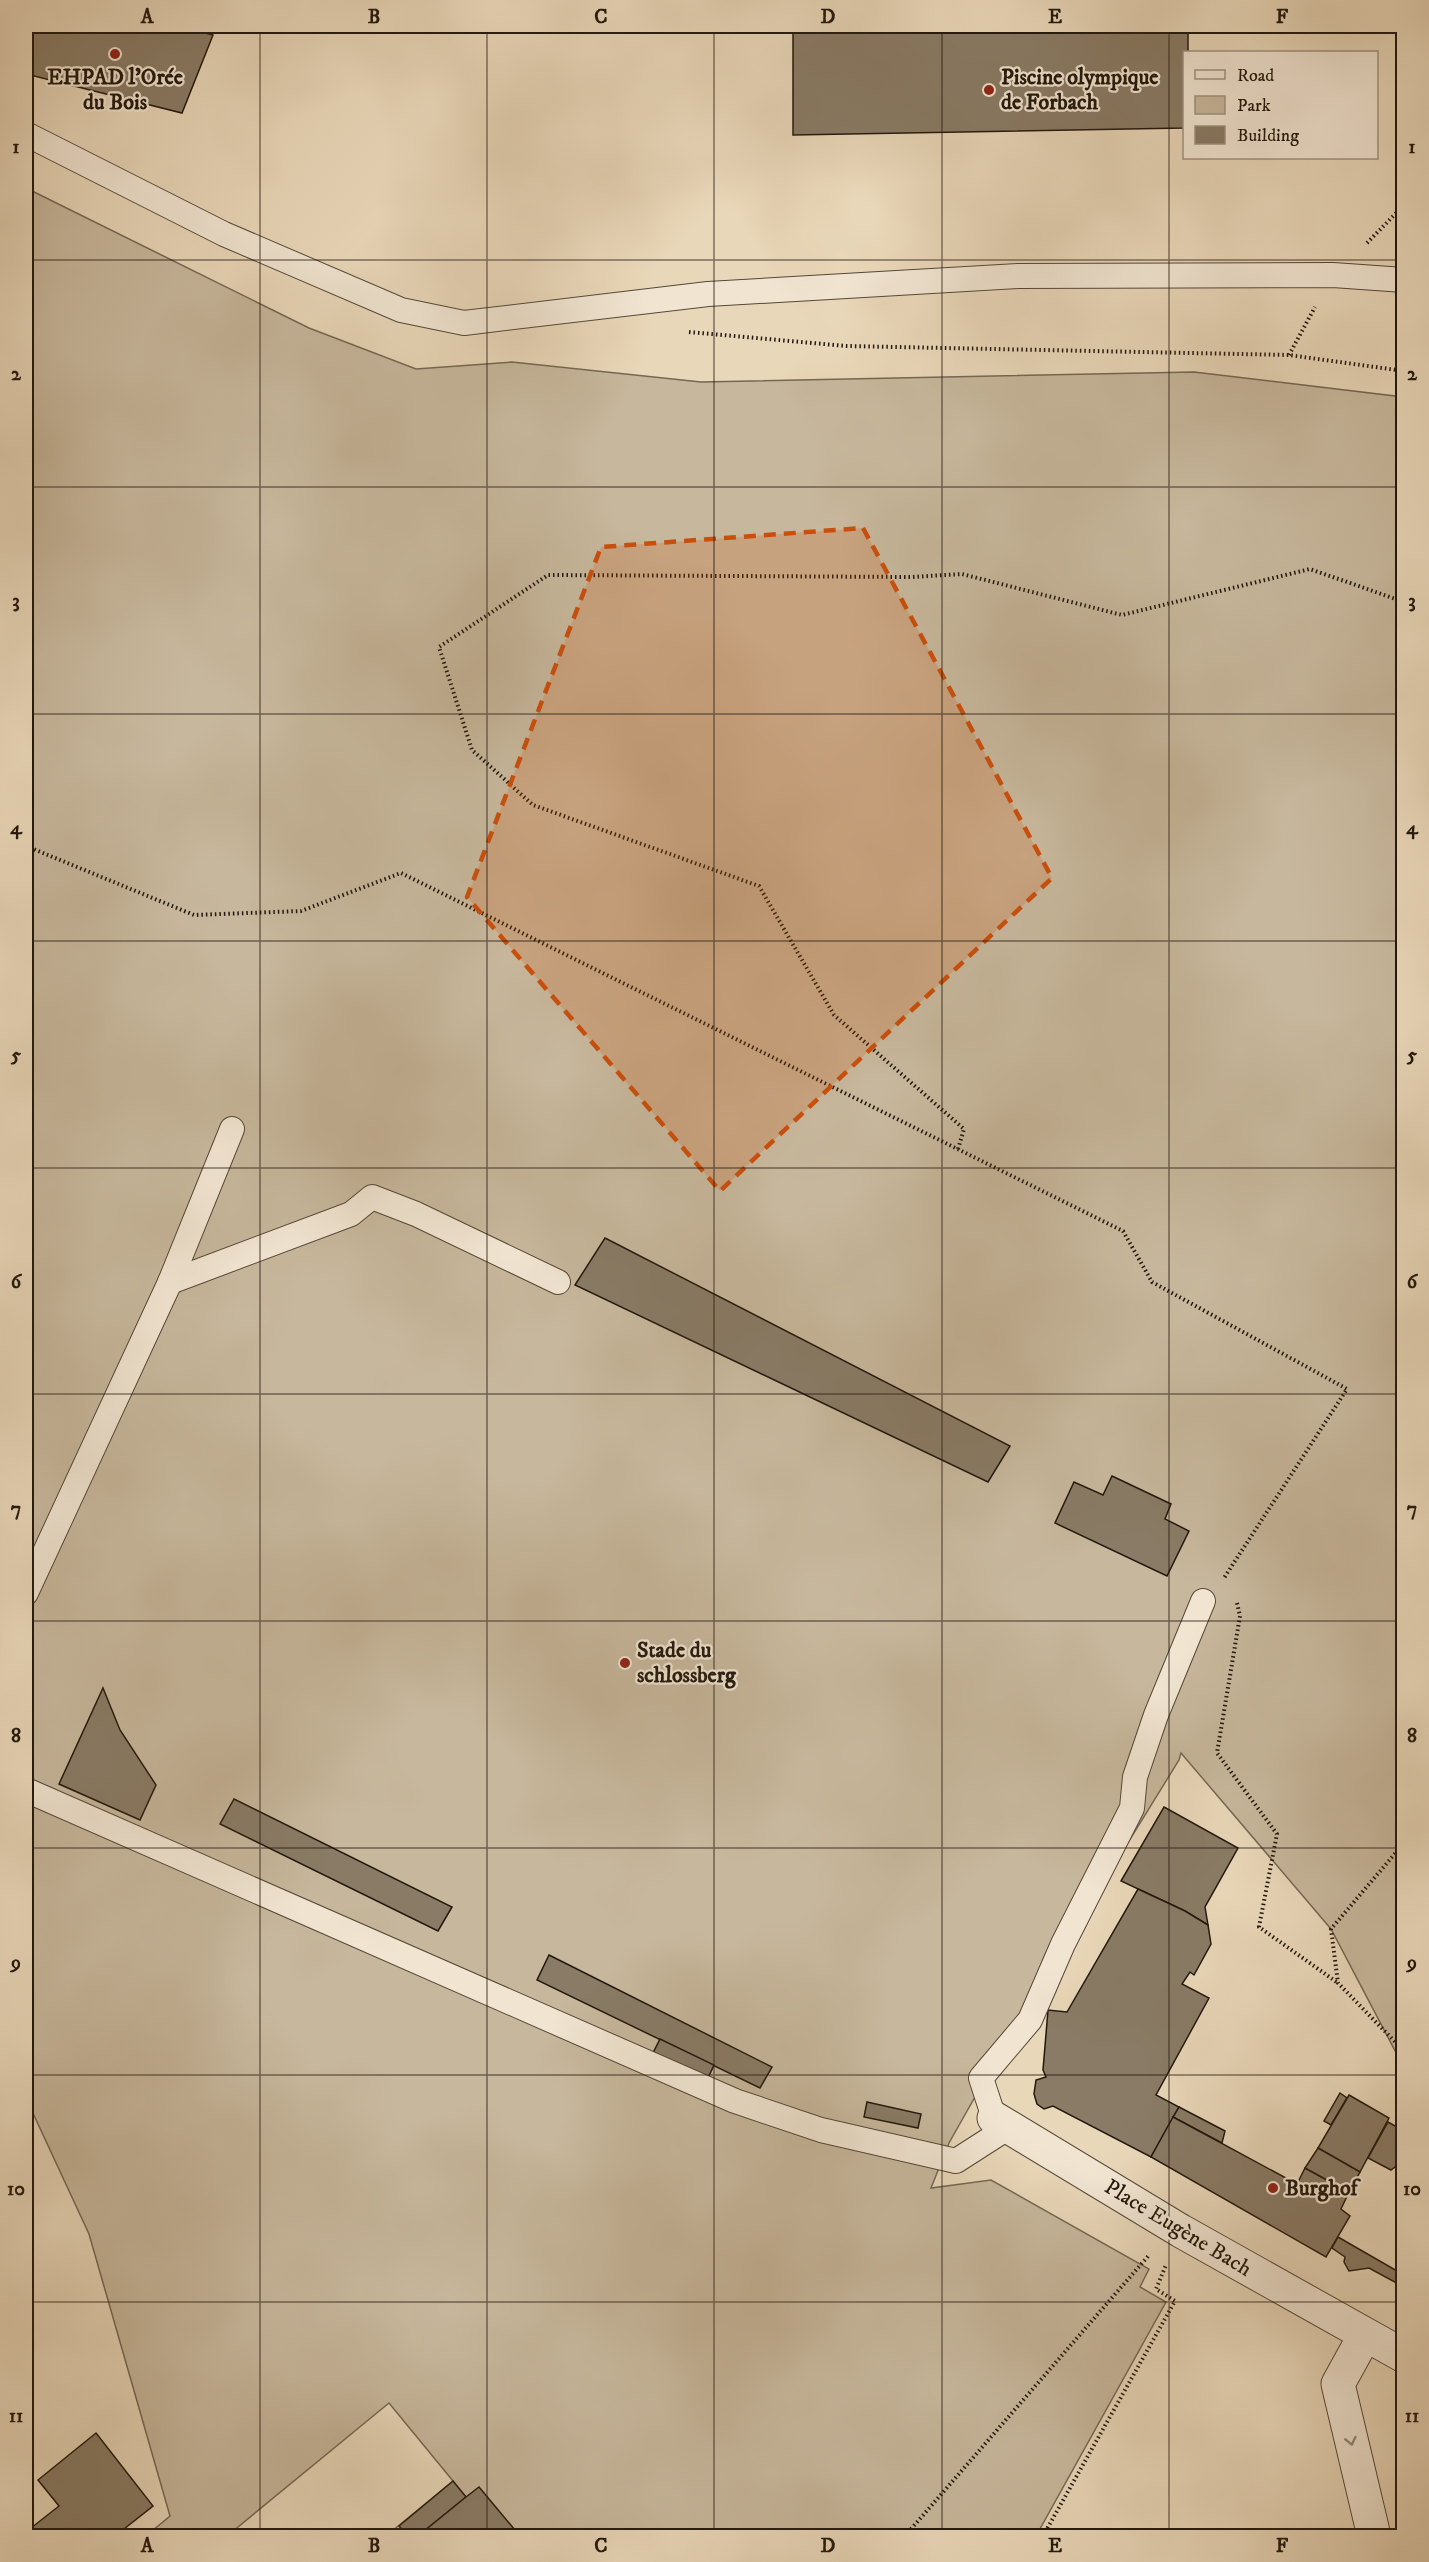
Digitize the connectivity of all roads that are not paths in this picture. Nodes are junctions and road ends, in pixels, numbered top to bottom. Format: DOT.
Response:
graph roads {
  1 [pos="26,134"];
  2 [pos="1404,280"];
  3 [pos="232,1129"];
  4 [pos="170,1282"];
  5 [pos="558,1282"];
  6 [pos="26,1593"];
  7 [pos="1203,1601"];
  8 [pos="26,1790"];
  9 [pos="1001,2123"];
  10 [pos="1365,2335"];
  11 [pos="1404,2356"];
  12 [pos="1374,2536"];
  1 -- 2 [label="lane"];
  3 -- 4 [label="lane"];
  4 -- 5 [label="lane"];
  4 -- 6 [label="lane"];
  7 -- 9 [label="lane"];
  8 -- 9 [label="lane"];
  9 -- 10 [label="street, Place Eugène Bach"];
  10 -- 11 [label="street, Place Eugène Bach"];
  10 -- 12 [label="street, one-way"];
}
